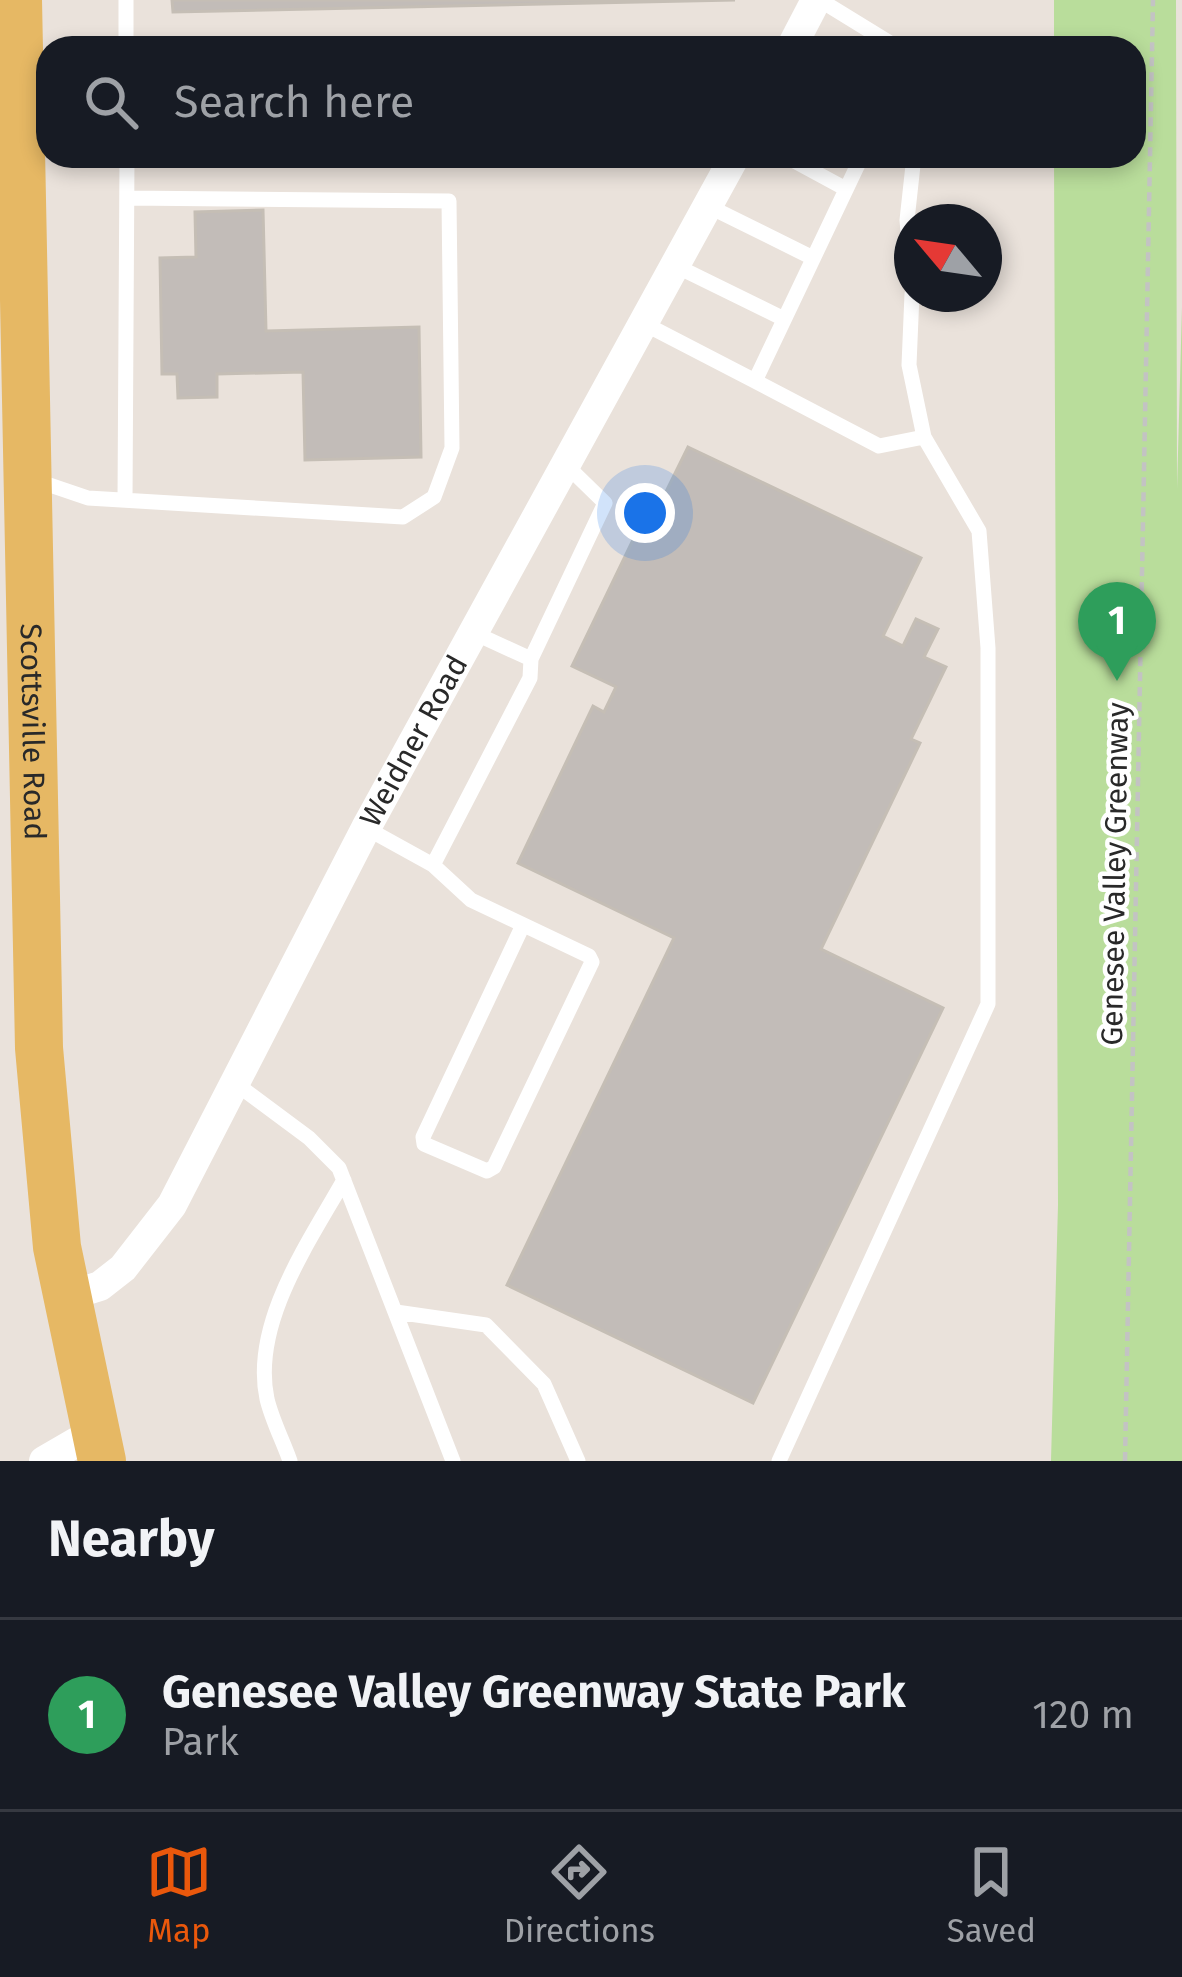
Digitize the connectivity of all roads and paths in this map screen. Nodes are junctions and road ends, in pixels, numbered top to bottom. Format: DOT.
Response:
graph roads {
  1 [pos="18,0"];
  2 [pos="126,0"];
  3 [pos="818,0"];
  4 [pos="1153,0"];
  5 [pos="126,36"];
  6 [pos="798,36"];
  7 [pos="878,36"];
  8 [pos="10,55"];
  9 [pos="127,168"];
  10 [pos="728,168"];
  11 [pos="807,168"];
  12 [pos="856,168"];
  13 [pos="913,168"];
  14 [pos="846,189"];
  15 [pos="127,198"];
  16 [pos="909,204"];
  17 [pos="708,206"];
  18 [pos="813,257"];
  19 [pos="674,265"];
  20 [pos="911,312"];
  21 [pos="784,319"];
  22 [pos="641,322"];
  23 [pos="755,381"];
  24 [pos="924,437"];
  25 [pos="564,463"];
  26 [pos="19,466"];
  27 [pos="125,500"];
  28 [pos="472,632"];
  29 [pos="531,659"];
  30 [pos="367,828"];
  31 [pos="434,865"];
  32 [pos="523,925"];
  33 [pos="235,1082"];
  34 [pos="344,1180"];
  35 [pos="65,1298"];
  36 [pos="396,1312"];
  37 [pos="98,1446"];
  38 [pos="44,1461"];
  39 [pos="290,1461"];
  40 [pos="453,1461"];
  41 [pos="578,1461"];
  42 [pos="779,1461"];
  43 [pos="1125,1461"];
  1 -- 8 [label="main road, Scottsville Road"];
  2 -- 5 [label="lane"];
  3 -- 6 [label="street"];
  3 -- 7 [label="lane"];
  4 -- 43 [label="path, Genesee Valley Greenway"];
  8 -- 26 [label="main road, Scottsville Road"];
  9 -- 15 [label="lane"];
  10 -- 17 [label="street, Weidner Road"];
  11 -- 14 [label="lane"];
  12 -- 14 [label="lane"];
  13 -- 16 [label="lane"];
  14 -- 18 [label="lane"];
  15 -- 27 [label="lane"];
  15 -- 27 [label="lane"];
  17 -- 18 [label="lane"];
  17 -- 19 [label="street, Weidner Road"];
  18 -- 21 [label="lane"];
  19 -- 21 [label="lane"];
  19 -- 22 [label="street, Weidner Road"];
  20 -- 24 [label="lane"];
  21 -- 23 [label="lane"];
  22 -- 23 [label="lane"];
  22 -- 25 [label="street, Weidner Road"];
  23 -- 24 [label="lane"];
  24 -- 42 [label="lane"];
  25 -- 28 [label="street, Weidner Road"];
  25 -- 29 [label="lane"];
  26 -- 27 [label="lane"];
  26 -- 35 [label="main road, Scottsville Road"];
  28 -- 29 [label="lane"];
  28 -- 30 [label="street, Weidner Road"];
  29 -- 31 [label="lane"];
  30 -- 31 [label="lane"];
  30 -- 33 [label="street, Weidner Road"];
  31 -- 32 [label="lane"];
  32 -- 32 [label="lane"];
  33 -- 34 [label="lane"];
  33 -- 35 [label="street, Weidner Road"];
  34 -- 36 [label="lane"];
  34 -- 39 [label="lane"];
  35 -- 37 [label="main road, Scottsville Road"];
  36 -- 40 [label="lane"];
  36 -- 41 [label="lane"];
  37 -- 38 [label="street"];
}
